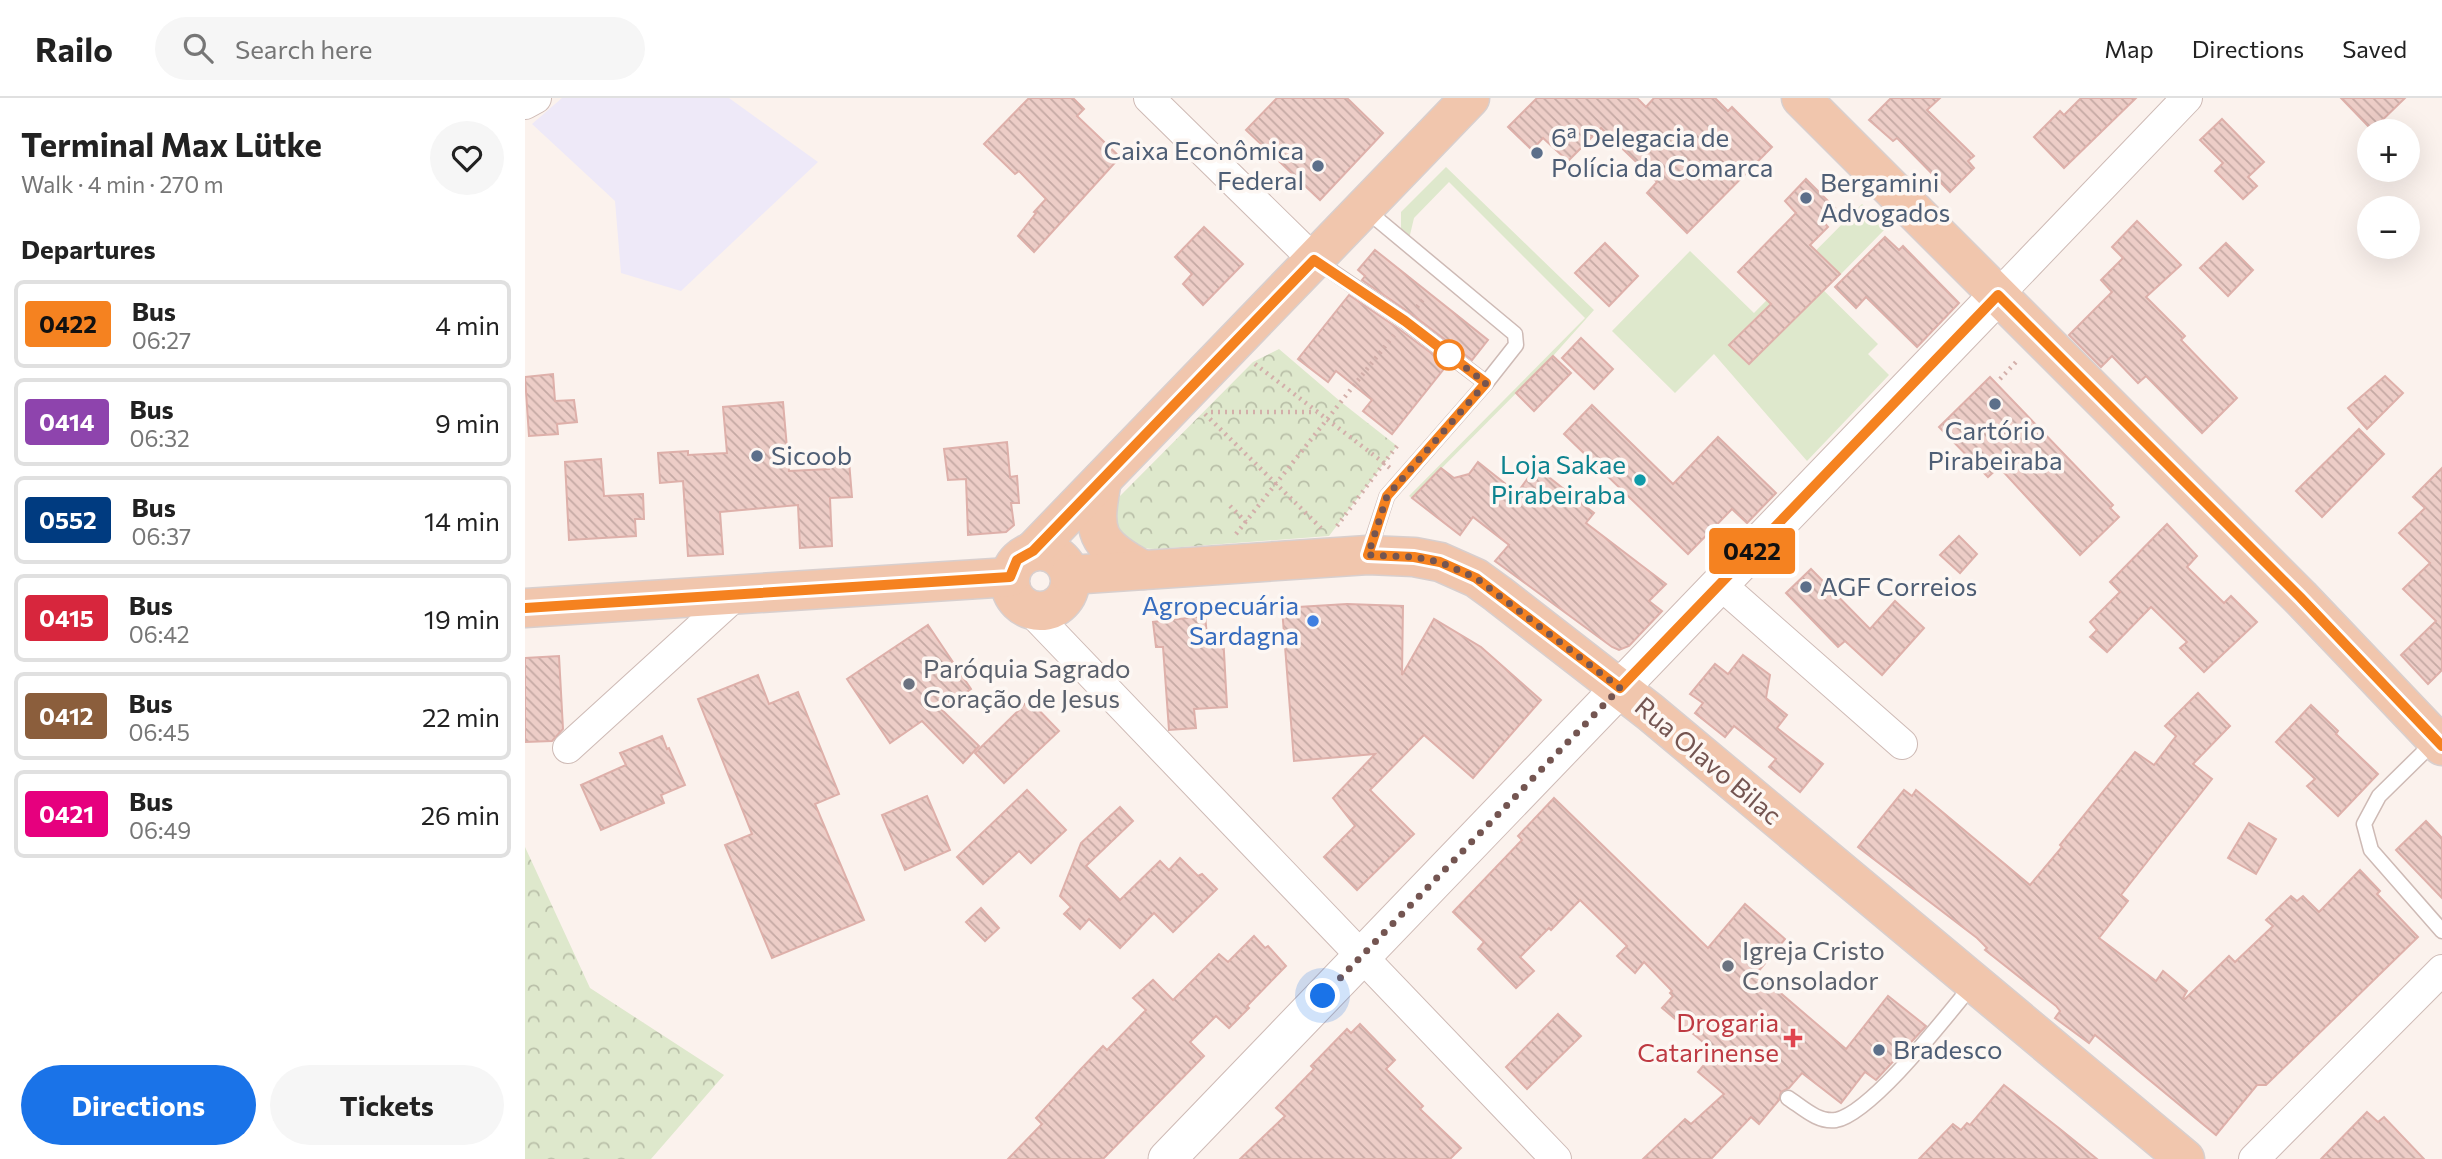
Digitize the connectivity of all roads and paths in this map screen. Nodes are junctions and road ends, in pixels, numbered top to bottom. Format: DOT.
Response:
graph roads {
  1 [pos="537,98"];
  2 [pos="1149,98"];
  3 [pos="1469,98"];
  4 [pos="1801,98"];
  5 [pos="2187,98"];
  6 [pos="525,104"];
  7 [pos="1364,208"];
  8 [pos="1314,260"];
  9 [pos="1998,295"];
  10 [pos="1425,297"];
  11 [pos="1405,321"];
  12 [pos="2016,362"];
  13 [pos="1244,370"];
  14 [pos="2000,379"];
  15 [pos="1486,383"];
  16 [pos="1211,404"];
  17 [pos="1203,412"];
  18 [pos="1318,412"];
  19 [pos="1327,420"];
  20 [pos="1397,446"];
  21 [pos="1384,463"];
  22 [pos="1403,478"];
  23 [pos="1102,480"];
  24 [pos="1275,484"];
  25 [pos="1230,506"];
  26 [pos="1246,522"];
  27 [pos="1229,543"];
  28 [pos="1368,555"];
  29 [pos="1021,564"];
  30 [pos="1143,570"];
  31 [pos="1070,575"];
  32 [pos="1720,584"];
  33 [pos="736,595"];
  34 [pos="525,608"];
  35 [pos="1029,609"];
  36 [pos="1620,688"];
  37 [pos="2439,743"];
  38 [pos="1902,744"];
  39 [pos="568,748"];
  40 [pos="2442,931"];
  41 [pos="1362,956"];
  42 [pos="2442,970"];
  43 [pos="1974,982"];
  44 [pos="1788,1098"];
  45 [pos="1168,1158"];
  46 [pos="1556,1159"];
  47 [pos="2185,1159"];
  48 [pos="2254,1159"];
  1 -- 6 [label="street"];
  2 -- 8 [label="street"];
  3 -- 7 [label="main road"];
  4 -- 9 [label="main road"];
  5 -- 9 [label="street"];
  7 -- 8 [label="main road"];
  7 -- 15 [label="lane"];
  8 -- 11 [label="lane"];
  8 -- 23 [label="main road"];
  9 -- 32 [label="street"];
  9 -- 37 [label="main road"];
  10 -- 11 [label="path"];
  11 -- 15 [label="lane"];
  11 -- 19 [label="path"];
  12 -- 14 [label="path"];
  13 -- 18 [label="path"];
  15 -- 22 [label="lane"];
  16 -- 17 [label="path"];
  17 -- 18 [label="path"];
  17 -- 24 [label="path"];
  18 -- 19 [label="path"];
  19 -- 21 [label="path"];
  19 -- 24 [label="path"];
  20 -- 21 [label="path"];
  21 -- 22 [label="path"];
  21 -- 24 [label="path"];
  22 -- 28 [label="lane"];
  23 -- 29 [label="main road"];
  23 -- 30 [label="main road"];
  24 -- 26 [label="path"];
  25 -- 26 [label="path"];
  26 -- 27 [label="path"];
  28 -- 30 [label="main road, Rua Olavo Bilac"];
  28 -- 36 [label="main road, Rua Olavo Bilac"];
  29 -- 31 [label="main road"];
  29 -- 33 [label="main road"];
  29 -- 35 [label="main road"];
  30 -- 31 [label="main road, Rua Olavo Bilac"];
  31 -- 35 [label="main road"];
  32 -- 36 [label="street"];
  32 -- 38 [label="street"];
  33 -- 34 [label="main road"];
  33 -- 39 [label="street"];
  35 -- 41 [label="street"];
  36 -- 41 [label="street"];
  36 -- 43 [label="main road, Rua Olavo Bilac"];
  37 -- 40 [label="lane"];
  41 -- 45 [label="street"];
  41 -- 46 [label="street"];
  42 -- 48 [label="street"];
  43 -- 44 [label="lane"];
  43 -- 47 [label="main road, Rua Olavo Bilac"];
}
